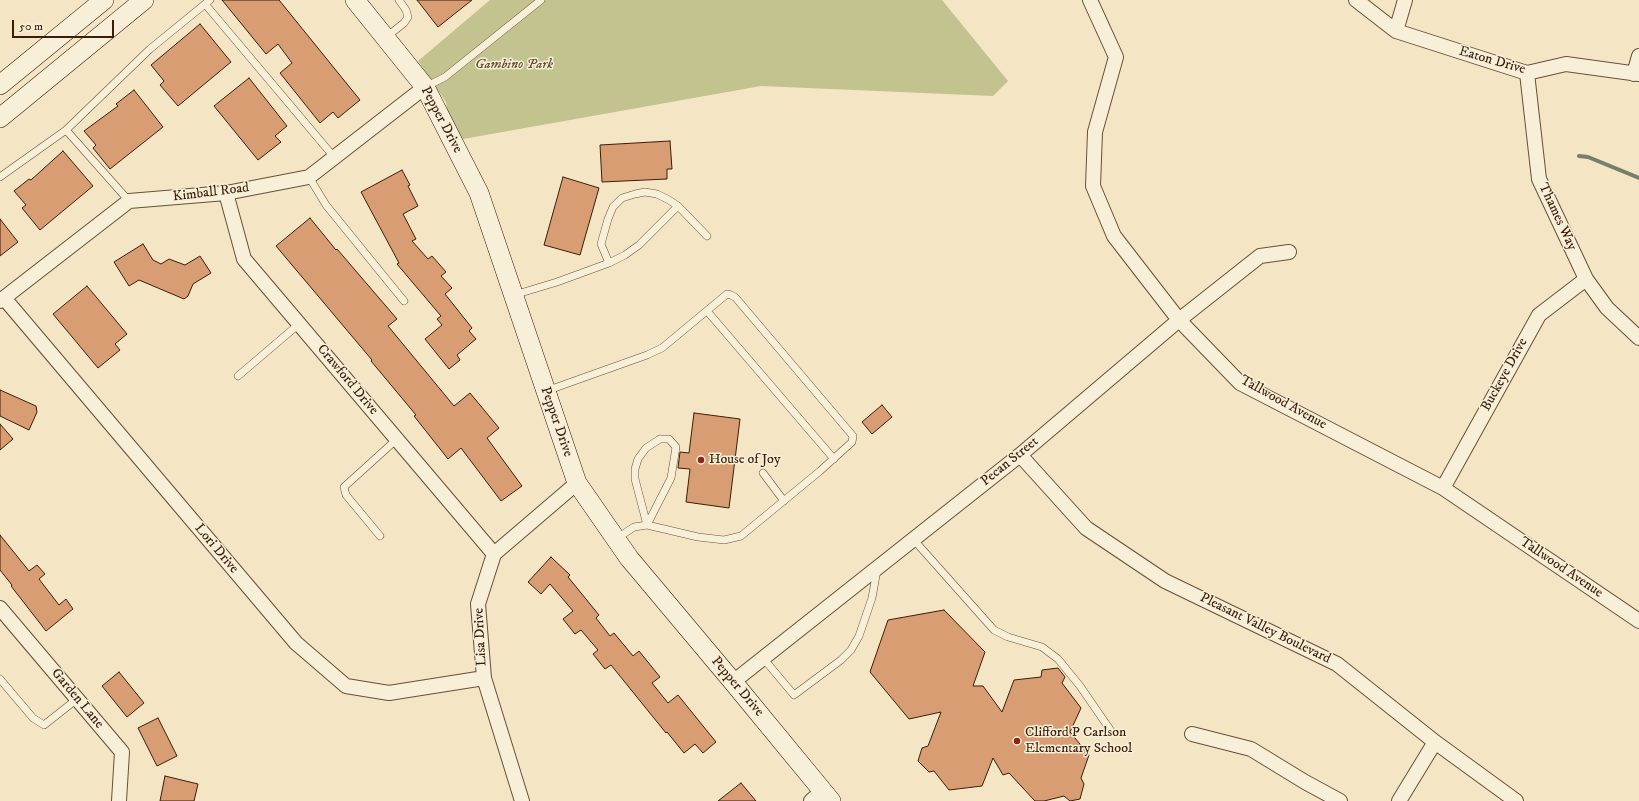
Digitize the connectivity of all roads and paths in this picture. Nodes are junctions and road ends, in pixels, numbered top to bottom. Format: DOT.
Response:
graph roads {
  1 [pos="104,0"];
  2 [pos="144,0"];
  3 [pos="355,0"];
  4 [pos="399,0"];
  5 [pos="541,0"];
  6 [pos="1090,0"];
  7 [pos="1356,0"];
  8 [pos="1405,0"];
  9 [pos="208,2"];
  10 [pos="1396,30"];
  11 [pos="385,38"];
  12 [pos="1639,56"];
  13 [pos="1527,73"];
  14 [pos="1636,74"];
  15 [pos="0,85"];
  16 [pos="425,87"];
  17 [pos="0,118"];
  18 [pos="66,130"];
  19 [pos="334,157"];
  20 [pos="0,177"];
  21 [pos="308,177"];
  22 [pos="226,194"];
  23 [pos="129,201"];
  24 [pos="678,206"];
  25 [pos="707,236"];
  26 [pos="1289,252"];
  27 [pos="609,263"];
  28 [pos="1586,279"];
  29 [pos="513,295"];
  30 [pos="2,299"];
  31 [pos="404,301"];
  32 [pos="708,311"];
  33 [pos="1179,320"];
  34 [pos="299,324"];
  35 [pos="1639,338"];
  36 [pos="238,376"];
  37 [pos="546,391"];
  38 [pos="397,439"];
  39 [pos="1020,455"];
  40 [pos="834,459"];
  41 [pos="763,473"];
  42 [pos="577,483"];
  43 [pos="1443,488"];
  44 [pos="784,501"];
  45 [pos="647,525"];
  46 [pos="380,536"];
  47 [pos="616,539"];
  48 [pos="913,539"];
  49 [pos="494,554"];
  50 [pos="878,567"];
  51 [pos="0,608"];
  52 [pos="1639,621"];
  53 [pos="763,658"];
  54 [pos="484,678"];
  55 [pos="0,679"];
  56 [pos="734,682"];
  57 [pos="77,699"];
  58 [pos="1111,731"];
  59 [pos="1192,734"];
  60 [pos="1434,742"];
  61 [pos="822,798"];
  62 [pos="119,801"];
  63 [pos="522,801"];
  64 [pos="1340,801"];
  65 [pos="1399,801"];
  66 [pos="1516,801"];
  1 -- 15 [label="street"];
  2 -- 17 [label="street"];
  3 -- 11 [label="street, Pepper Drive"];
  4 -- 11 [label="lane"];
  5 -- 16 [label="lane"];
  6 -- 33 [label="street, Tallwood Avenue"];
  7 -- 10 [label="street, Eaton Drive"];
  8 -- 10 [label="street"];
  9 -- 18 [label="lane"];
  9 -- 19 [label="lane"];
  10 -- 13 [label="street, Eaton Drive"];
  11 -- 16 [label="street, Pepper Drive"];
  12 -- 14 [label="street"];
  13 -- 14 [label="street, Eaton Drive"];
  13 -- 28 [label="street, Thames Way"];
  16 -- 19 [label="street, Kimball Road"];
  16 -- 29 [label="street, Pepper Drive"];
  18 -- 20 [label="lane"];
  18 -- 23 [label="lane"];
  19 -- 21 [label="street, Kimball Road"];
  21 -- 22 [label="street, Kimball Road"];
  21 -- 31 [label="lane"];
  22 -- 23 [label="street, Kimball Road"];
  22 -- 34 [label="street, Crawford Drive"];
  23 -- 30 [label="street"];
  24 -- 25 [label="lane"];
  24 -- 27 [label="lane"];
  24 -- 27 [label="lane"];
  26 -- 33 [label="street, Pecan Street"];
  27 -- 29 [label="lane"];
  28 -- 35 [label="street, Thames Way"];
  28 -- 43 [label="street, Buckeye Drive"];
  29 -- 37 [label="street, Pepper Drive"];
  30 -- 54 [label="street, Lori Drive"];
  32 -- 37 [label="lane"];
  32 -- 40 [label="lane"];
  32 -- 40 [label="lane"];
  33 -- 39 [label="street, Pecan Street"];
  33 -- 43 [label="street, Tallwood Avenue"];
  34 -- 36 [label="lane"];
  34 -- 38 [label="street, Crawford Drive"];
  37 -- 42 [label="street, Pepper Drive"];
  38 -- 46 [label="lane"];
  38 -- 49 [label="street, Crawford Drive"];
  39 -- 48 [label="street, Pecan Street"];
  39 -- 60 [label="street, Pleasant Valley Boulevard"];
  40 -- 44 [label="lane"];
  41 -- 44 [label="lane"];
  42 -- 47 [label="street, Pepper Drive"];
  42 -- 49 [label="street"];
  43 -- 52 [label="street, Tallwood Avenue"];
  44 -- 45 [label="lane"];
  45 -- 45 [label="lane"];
  45 -- 47 [label="lane"];
  47 -- 56 [label="street, Pepper Drive"];
  48 -- 50 [label="street, Pecan Street"];
  48 -- 58 [label="lane"];
  49 -- 54 [label="street, Lisa Drive"];
  50 -- 53 [label="street, Pecan Street"];
  50 -- 53 [label="lane"];
  51 -- 57 [label="street, Garden Lane"];
  53 -- 56 [label="street, Pecan Street"];
  54 -- 63 [label="street, Lisa Drive"];
  55 -- 57 [label="lane"];
  56 -- 61 [label="street, Pepper Drive"];
  57 -- 62 [label="street, Garden Lane"];
  59 -- 64 [label="street"];
  60 -- 65 [label="street"];
  60 -- 66 [label="street, Pleasant Valley Boulevard"];
}
